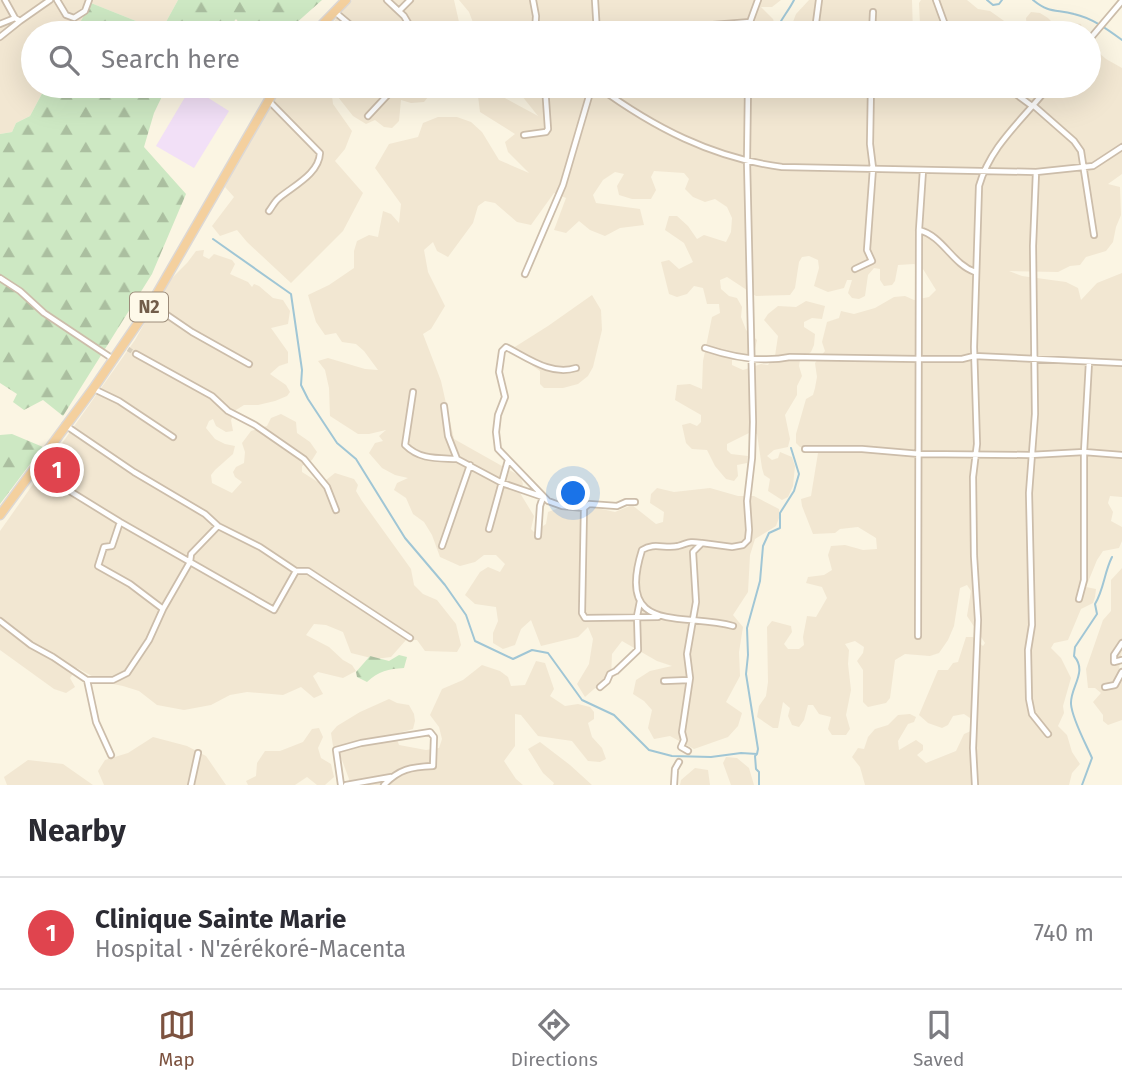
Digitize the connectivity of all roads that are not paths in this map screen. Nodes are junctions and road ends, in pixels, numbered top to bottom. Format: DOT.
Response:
graph roads {
  1 [pos="5,0"];
  2 [pos="50,0"];
  3 [pos="57,0"];
  4 [pos="89,0"];
  5 [pos="346,0"];
  6 [pos="387,0"];
  7 [pos="410,0"];
  8 [pos="533,0"];
  9 [pos="596,0"];
  10 [pos="758,0"];
  11 [pos="818,0"];
  12 [pos="936,0"];
  13 [pos="1122,1"];
  14 [pos="335,11"];
  15 [pos="399,11"];
  16 [pos="873,12"];
  17 [pos="18,20"];
  18 [pos="325,21"];
  19 [pos="346,21"];
  20 [pos="406,21"];
  21 [pos="536,21"];
  22 [pos="597,21"];
  23 [pos="750,21"];
  24 [pos="816,21"];
  25 [pos="873,21"];
  26 [pos="944,21"];
  27 [pos="0,24"];
  28 [pos="1101,24"];
  29 [pos="0,37"];
  30 [pos="386,98"];
  31 [pos="546,98"];
  32 [pos="591,98"];
  33 [pos="613,98"];
  34 [pos="748,98"];
  35 [pos="871,98"];
  36 [pos="1021,98"];
  37 [pos="1039,98"];
  38 [pos="268,100"];
  39 [pos="1032,106"];
  40 [pos="369,116"];
  41 [pos="524,135"];
  42 [pos="1122,147"];
  43 [pos="747,161"];
  44 [pos="873,168"];
  45 [pos="1084,168"];
  46 [pos="923,170"];
  47 [pos="984,170"];
  48 [pos="1036,172"];
  49 [pos="268,211"];
  50 [pos="919,230"];
  51 [pos="1094,235"];
  52 [pos="855,269"];
  53 [pos="975,272"];
  54 [pos="525,274"];
  55 [pos="0,278"];
  56 [pos="151,304"];
  57 [pos="705,348"];
  58 [pos="136,354"];
  59 [pos="974,356"];
  60 [pos="752,359"];
  61 [pos="918,359"];
  62 [pos="113,360"];
  63 [pos="1035,360"];
  64 [pos="1088,362"];
  65 [pos="1122,363"];
  66 [pos="249,364"];
  67 [pos="576,368"];
  68 [pos="93,389"];
  69 [pos="413,393"];
  70 [pos="444,406"];
  71 [pos="65,425"];
  72 [pos="173,437"];
  73 [pos="805,449"];
  74 [pos="1084,452"];
  75 [pos="975,453"];
  76 [pos="920,454"];
  77 [pos="1030,455"];
  78 [pos="1122,456"];
  79 [pos="457,459"];
  80 [pos="508,460"];
  81 [pos="470,465"];
  82 [pos="34,469"];
  83 [pos="502,483"];
  84 [pos="543,496"];
  85 [pos="635,502"];
  86 [pos="584,508"];
  87 [pos="336,510"];
  88 [pos="0,515"];
  89 [pos="120,522"];
  90 [pos="218,526"];
  91 [pos="489,529"];
  92 [pos="538,536"];
  93 [pos="702,543"];
  94 [pos="442,546"];
  95 [pos="190,562"];
  96 [pos="296,571"];
  97 [pos="1079,598"];
  98 [pos="639,601"];
  99 [pos="163,609"];
  100 [pos="637,617"];
  101 [pos="662,617"];
  102 [pos="693,619"];
  103 [pos="0,621"];
  104 [pos="733,626"];
  105 [pos="918,636"];
  106 [pos="410,638"];
  107 [pos="1122,643"];
  108 [pos="1122,660"];
  109 [pos="1122,672"];
  110 [pos="87,680"];
  111 [pos="689,680"];
  112 [pos="664,681"];
  113 [pos="600,687"];
  114 [pos="1105,687"];
  115 [pos="1048,734"];
  116 [pos="688,751"];
  117 [pos="198,753"];
  118 [pos="111,755"];
  119 [pos="679,762"];
  120 [pos="392,777"];
  121 [pos="191,785"];
  122 [pos="343,785"];
  123 [pos="384,785"];
  124 [pos="674,785"];
  125 [pos="975,785"];
  1 -- 17 [label="street"];
  2 -- 17 [label="street"];
  3 -- 4 [label="street"];
  5 -- 14 [label="highway"];
  6 -- 15 [label="street"];
  7 -- 15 [label="street"];
  8 -- 21 [label="street"];
  9 -- 22 [label="street"];
  10 -- 23 [label="street"];
  11 -- 24 [label="street"];
  12 -- 26 [label="street"];
  13 -- 28 [label="street"];
  14 -- 18 [label="highway"];
  14 -- 19 [label="street"];
  15 -- 20 [label="street"];
  16 -- 25 [label="street"];
  17 -- 27 [label="street"];
  17 -- 29 [label="street"];
  30 -- 40 [label="street"];
  31 -- 41 [label="street"];
  32 -- 54 [label="street"];
  33 -- 43 [label="street"];
  34 -- 43 [label="street"];
  35 -- 44 [label="street"];
  36 -- 39 [label="street"];
  37 -- 39 [label="street"];
  38 -- 49 [label="street"];
  38 -- 56 [label="highway, N2"];
  39 -- 45 [label="street"];
  39 -- 47 [label="street"];
  42 -- 45 [label="street"];
  43 -- 44 [label="street"];
  43 -- 60 [label="street"];
  44 -- 46 [label="street"];
  44 -- 52 [label="street"];
  45 -- 48 [label="street"];
  45 -- 51 [label="street"];
  46 -- 47 [label="street"];
  46 -- 50 [label="street"];
  47 -- 48 [label="street"];
  47 -- 53 [label="street"];
  48 -- 63 [label="street"];
  50 -- 53 [label="street"];
  50 -- 61 [label="street"];
  53 -- 59 [label="street"];
  55 -- 62 [label="street"];
  56 -- 62 [label="highway, N2"];
  56 -- 66 [label="street"];
  57 -- 60 [label="street"];
  58 -- 87 [label="street"];
  59 -- 61 [label="street"];
  59 -- 63 [label="street"];
  59 -- 75 [label="street"];
  60 -- 61 [label="street"];
  60 -- 93 [label="street"];
  61 -- 76 [label="street"];
  62 -- 68 [label="highway, N2"];
  63 -- 64 [label="street"];
  63 -- 77 [label="street"];
  64 -- 65 [label="street"];
  64 -- 74 [label="street"];
  67 -- 80 [label="street"];
  68 -- 71 [label="highway, N2"];
  68 -- 72 [label="street"];
  69 -- 79 [label="street"];
  70 -- 79 [label="street"];
  71 -- 82 [label="highway, N2"];
  71 -- 90 [label="street"];
  73 -- 76 [label="street"];
  74 -- 77 [label="street"];
  74 -- 78 [label="street"];
  74 -- 97 [label="street"];
  75 -- 76 [label="street"];
  75 -- 77 [label="street"];
  75 -- 125 [label="street"];
  76 -- 105 [label="street"];
  77 -- 115 [label="street"];
  79 -- 81 [label="street"];
  80 -- 83 [label="street"];
  80 -- 84 [label="street"];
  81 -- 83 [label="street"];
  81 -- 94 [label="street"];
  82 -- 88 [label="highway, N2"];
  82 -- 89 [label="street"];
  83 -- 84 [label="street"];
  83 -- 91 [label="street"];
  84 -- 86 [label="street"];
  84 -- 92 [label="street"];
  85 -- 86 [label="street"];
  86 -- 100 [label="street"];
  89 -- 95 [label="street"];
  89 -- 99 [label="street"];
  90 -- 95 [label="street"];
  90 -- 96 [label="street"];
  93 -- 98 [label="street"];
  93 -- 102 [label="street"];
  95 -- 96 [label="street"];
  95 -- 99 [label="street"];
  96 -- 106 [label="street"];
  98 -- 100 [label="street"];
  98 -- 101 [label="street"];
  99 -- 110 [label="street"];
  100 -- 101 [label="street"];
  100 -- 113 [label="street"];
  101 -- 102 [label="street"];
  102 -- 104 [label="street"];
  102 -- 111 [label="street"];
  103 -- 110 [label="street"];
  107 -- 108 [label="street"];
  109 -- 114 [label="street"];
  110 -- 118 [label="street"];
  111 -- 112 [label="street"];
  111 -- 116 [label="street"];
  117 -- 121 [label="street"];
  119 -- 124 [label="street"];
  120 -- 122 [label="street"];
  120 -- 122 [label="street"];
  120 -- 123 [label="street"];
}
